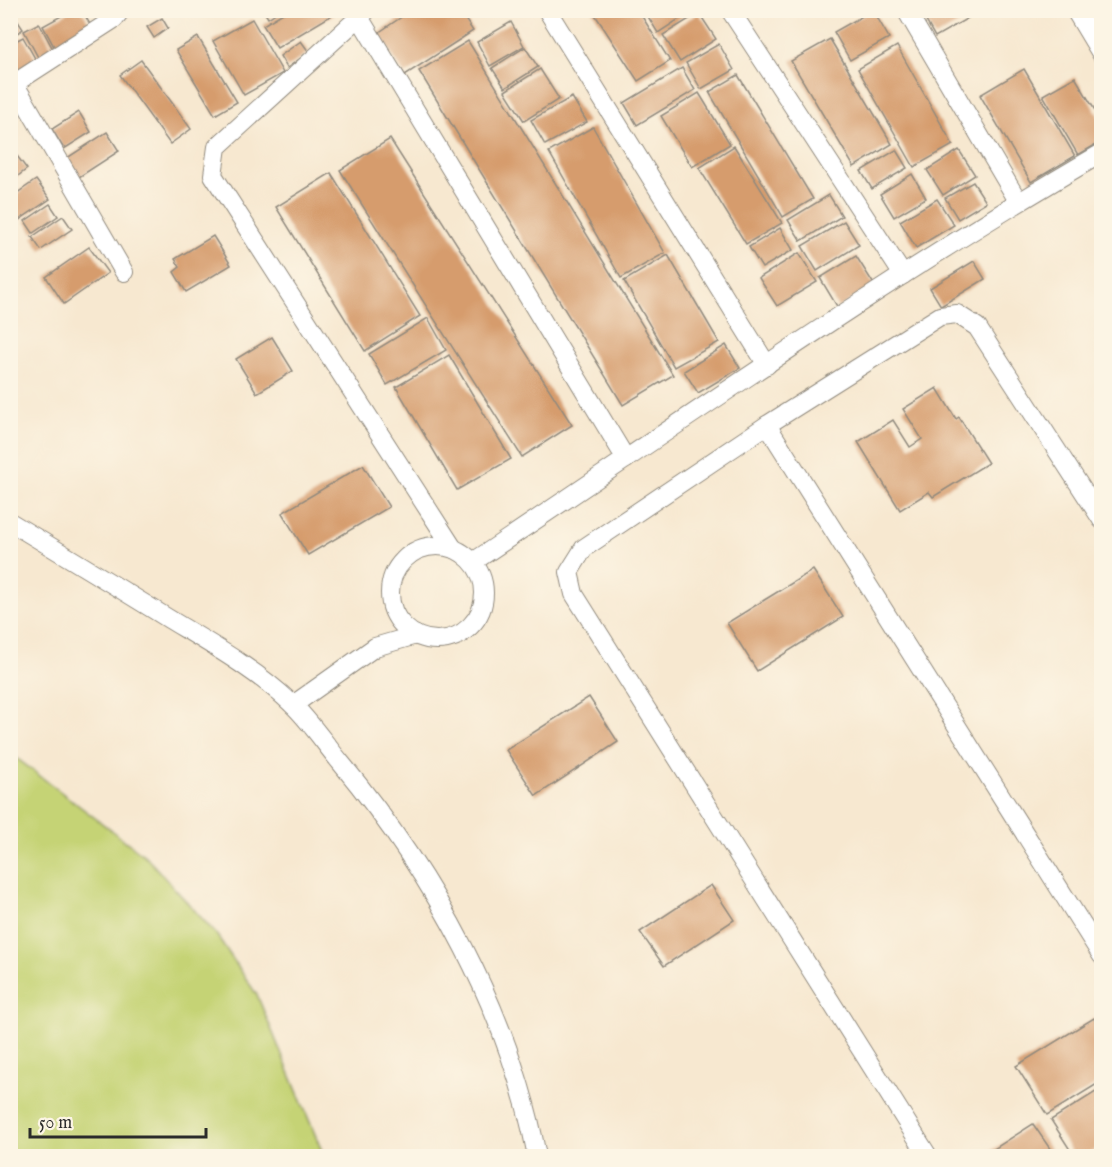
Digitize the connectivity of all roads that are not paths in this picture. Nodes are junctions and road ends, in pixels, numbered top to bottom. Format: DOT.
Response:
graph roads {
  1 [pos="122,10"];
  2 [pos="547,10"];
  3 [pos="730,10"];
  4 [pos="906,10"];
  5 [pos="1075,10"];
  6 [pos="363,14"];
  7 [pos="1101,55"];
  8 [pos="13,80"];
  9 [pos="1101,153"];
  10 [pos="1018,201"];
  11 [pos="124,272"];
  12 [pos="903,275"];
  13 [pos="767,365"];
  14 [pos="767,425"];
  15 [pos="626,459"];
  16 [pos="1101,520"];
  17 [pos="10,522"];
  18 [pos="453,548"];
  19 [pos="473,562"];
  20 [pos="394,614"];
  21 [pos="416,635"];
  22 [pos="375,647"];
  23 [pos="293,705"];
  24 [pos="1101,956"];
  25 [pos="537,1156"];
  26 [pos="928,1156"];
  1 -- 8 [label="street"];
  2 -- 13 [label="street"];
  3 -- 12 [label="street"];
  4 -- 10 [label="street"];
  5 -- 7 [label="street"];
  6 -- 15 [label="street"];
  6 -- 18 [label="street"];
  8 -- 11 [label="street"];
  9 -- 10 [label="street"];
  10 -- 12 [label="street"];
  12 -- 13 [label="street"];
  13 -- 15 [label="street"];
  14 -- 16 [label="street"];
  14 -- 24 [label="street"];
  14 -- 26 [label="street"];
  15 -- 19 [label="street"];
  17 -- 23 [label="street"];
  18 -- 19 [label="street"];
  18 -- 20 [label="street"];
  19 -- 21 [label="street"];
  20 -- 21 [label="street"];
  20 -- 22 [label="street"];
  21 -- 22 [label="street"];
  22 -- 23 [label="street"];
  23 -- 25 [label="street"];
}
